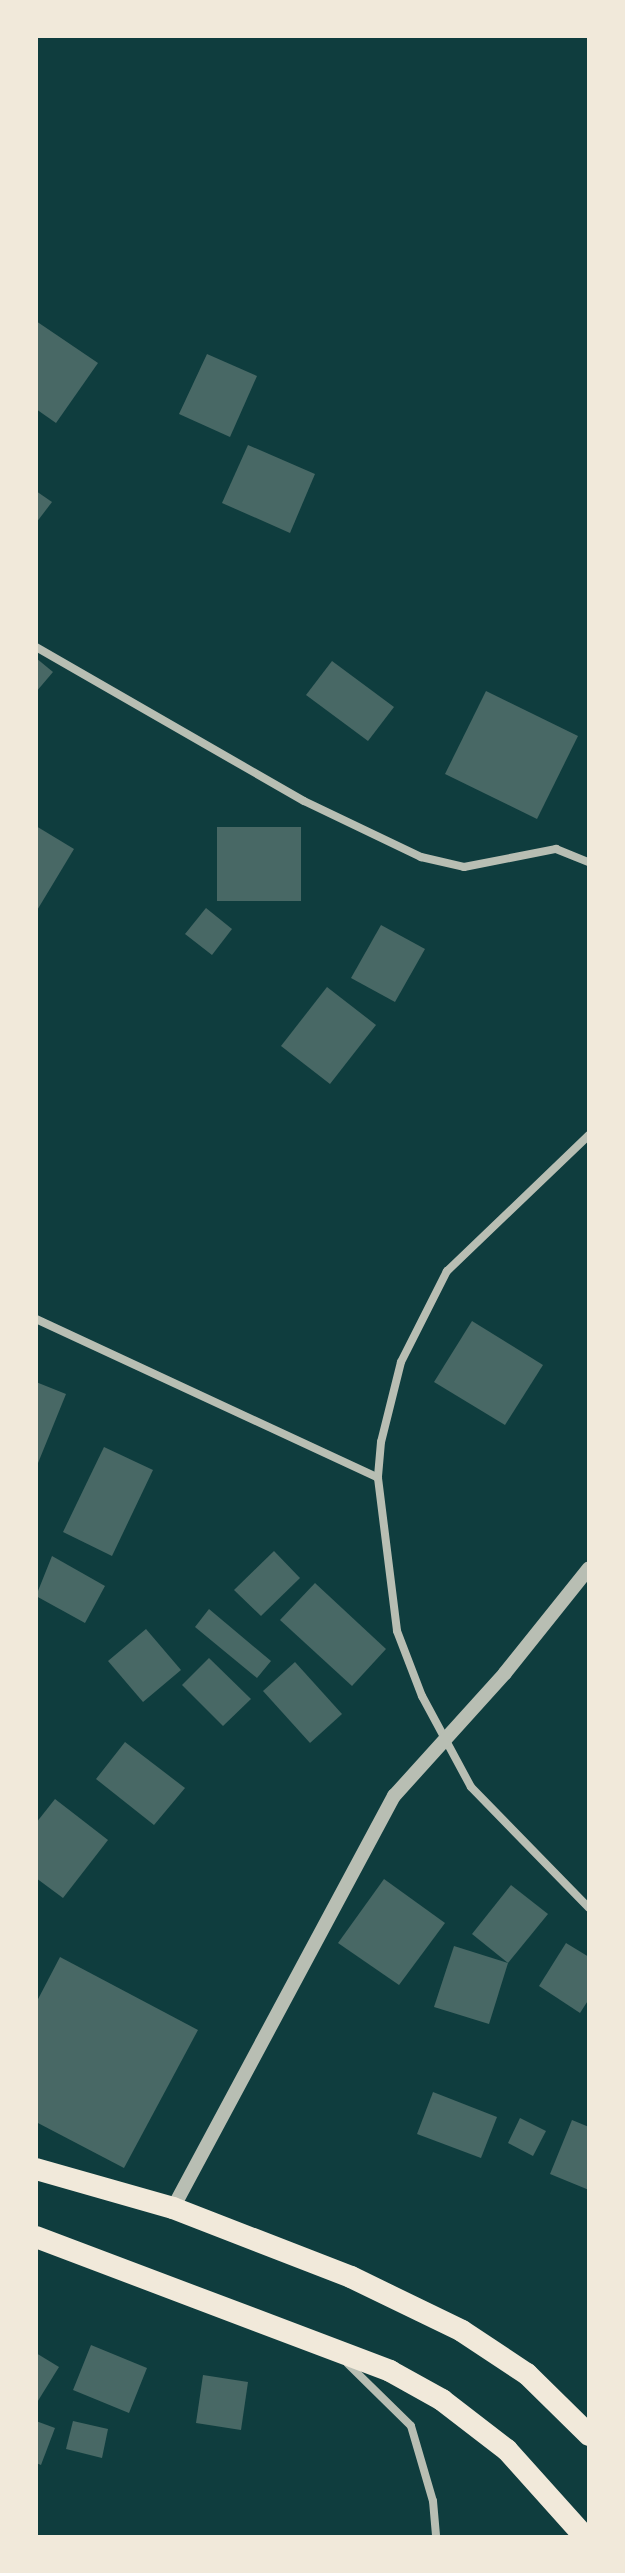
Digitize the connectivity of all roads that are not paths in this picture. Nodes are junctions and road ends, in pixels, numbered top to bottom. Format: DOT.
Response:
graph roads {
  1 [pos="36,647"];
  2 [pos="589,862"];
  3 [pos="589,1135"];
  4 [pos="36,1319"];
  5 [pos="378,1478"];
  6 [pos="589,1568"];
  7 [pos="446,1742"];
  8 [pos="589,1908"];
  9 [pos="36,2169"];
  10 [pos="173,2208"];
  11 [pos="36,2237"];
  12 [pos="318,2341"];
  13 [pos="589,2435"];
  14 [pos="436,2537"];
  15 [pos="585,2537"];
  1 -- 2 [label="street"];
  3 -- 5 [label="street"];
  4 -- 5 [label="street"];
  5 -- 7 [label="street"];
  6 -- 7 [label="street"];
  7 -- 8 [label="street"];
  7 -- 10 [label="street"];
  9 -- 10 [label="highway"];
  10 -- 13 [label="highway"];
  11 -- 12 [label="highway"];
  12 -- 14 [label="street"];
  12 -- 15 [label="highway"];
}
